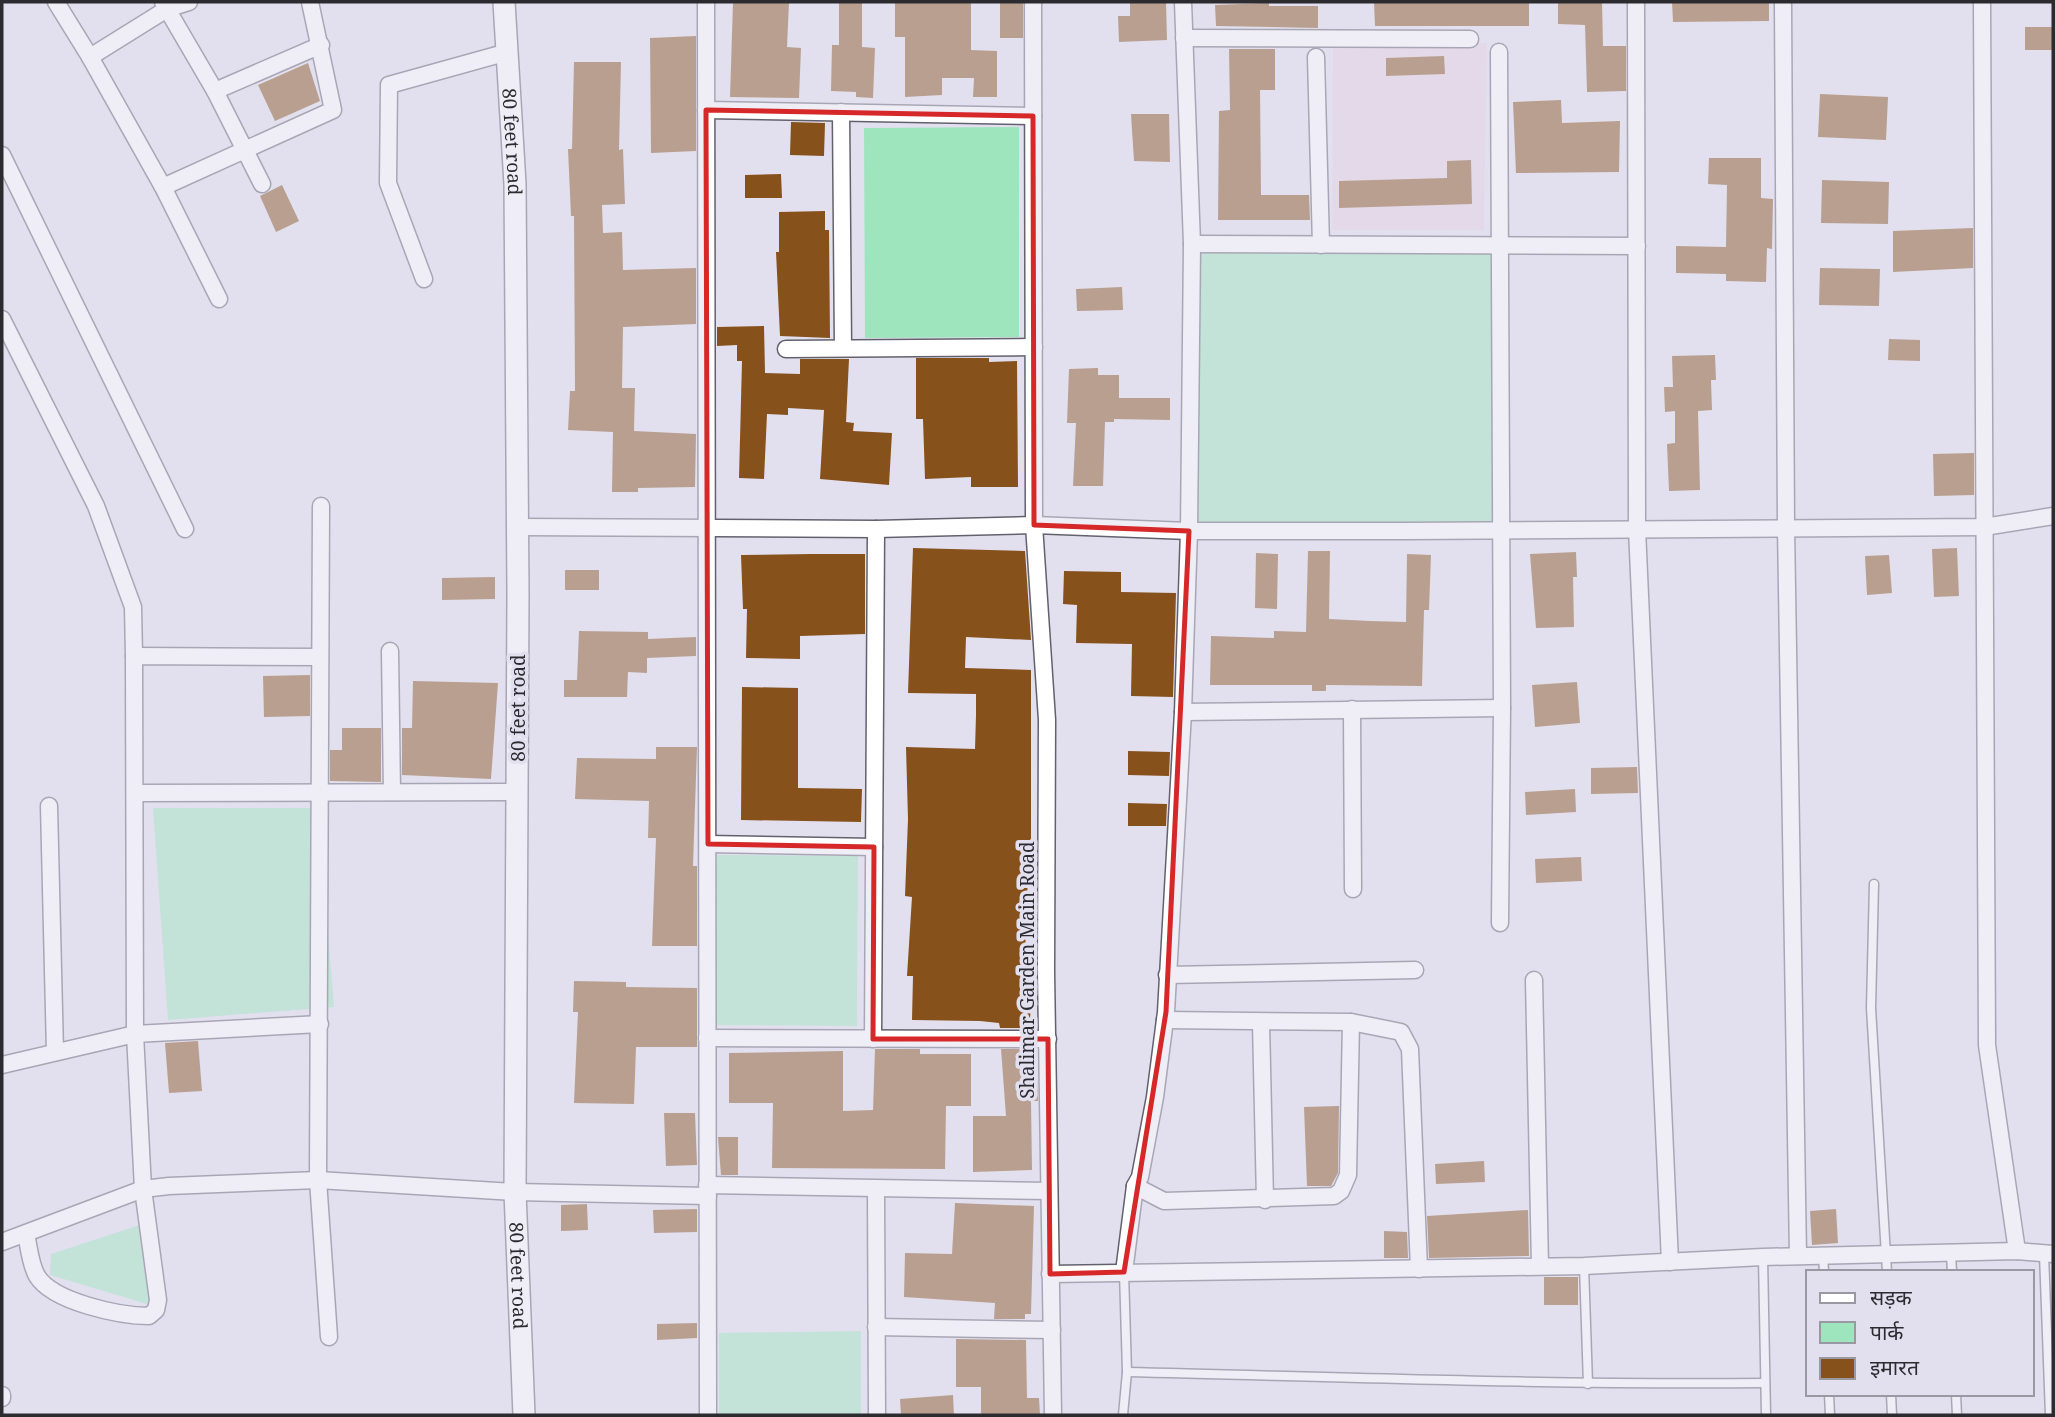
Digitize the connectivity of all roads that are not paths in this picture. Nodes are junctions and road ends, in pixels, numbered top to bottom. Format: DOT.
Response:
graph roads {
  1 [pos="56,2"];
  2 [pos="189,2"];
  3 [pos="310,2"];
  4 [pos="504,2"];
  5 [pos="706,2"];
  6 [pos="1033,2"];
  7 [pos="1183,2"];
  8 [pos="1636,2"];
  9 [pos="1783,2"];
  10 [pos="1982,2"];
  11 [pos="165,6"];
  12 [pos="1184,38"];
  13 [pos="1470,39"];
  14 [pos="321,44"];
  15 [pos="508,52"];
  16 [pos="1499,52"];
  17 [pos="90,57"];
  18 [pos="1316,57"];
  19 [pos="215,90"];
  20 [pos="706,110"];
  21 [pos="841,112"];
  22 [pos="1033,116"];
  23 [pos="244,150"];
  24 [pos="2,155"];
  25 [pos="262,184"];
  26 [pos="163,187"];
  27 [pos="1192,244"];
  28 [pos="1321,245"];
  29 [pos="1500,246"];
  30 [pos="1637,246"];
  31 [pos="424,279"];
  32 [pos="219,299"];
  33 [pos="2,319"];
  34 [pos="1034,347"];
  35 [pos="843,348"];
  36 [pos="786,349"];
  37 [pos="321,506"];
  38 [pos="2053,516"];
  39 [pos="1034,525"];
  40 [pos="518,527"];
  41 [pos="1984,527"];
  42 [pos="185,528"];
  43 [pos="707,528"];
  44 [pos="1786,528"];
  45 [pos="876,529"];
  46 [pos="1637,529"];
  47 [pos="1501,530"];
  48 [pos="1189,531"];
  49 [pos="390,651"];
  50 [pos="134,656"];
  51 [pos="320,657"];
  52 [pos="1502,708"];
  53 [pos="1352,709"];
  54 [pos="1183,712"];
  55 [pos="392,792"];
  56 [pos="517,792"];
  57 [pos="135,793"];
  58 [pos="320,793"];
  59 [pos="49,806"];
  60 [pos="708,844"];
  61 [pos="874,847"];
  62 [pos="1874,884"];
  63 [pos="1353,888"];
  64 [pos="1500,923"];
  65 [pos="1416,970"];
  66 [pos="1167,975"];
  67 [pos="1534,980"];
  68 [pos="1165,1020"];
  69 [pos="1351,1022"];
  70 [pos="1261,1023"];
  71 [pos="320,1024"];
  72 [pos="135,1034"];
  73 [pos="708,1038"];
  74 [pos="1048,1038"];
  75 [pos="873,1039"];
  76 [pos="55,1052"];
  77 [pos="2,1065"];
  78 [pos="318,1180"];
  79 [pos="1135,1186"];
  80 [pos="142,1189"];
  81 [pos="876,1189"];
  82 [pos="708,1191"];
  83 [pos="1049,1191"];
  84 [pos="515,1192"];
  85 [pos="1265,1200"];
  86 [pos="26,1234"];
  87 [pos="2,1242"];
  88 [pos="2017,1251"];
  89 [pos="1951,1254"];
  90 [pos="2049,1254"];
  91 [pos="1798,1256"];
  92 [pos="1763,1257"];
  93 [pos="1670,1262"];
  94 [pos="1823,1264"];
  95 [pos="1887,1264"];
  96 [pos="1540,1266"];
  97 [pos="1584,1266"];
  98 [pos="1419,1269"];
  99 [pos="1952,1270"];
  100 [pos="1124,1272"];
  101 [pos="1050,1274"];
  102 [pos="876,1326"];
  103 [pos="1052,1330"];
  104 [pos="329,1336"];
  105 [pos="1127,1371"];
  106 [pos="1765,1383"];
  107 [pos="1588,1384"];
  108 [pos="1829,1396"];
  109 [pos="1891,1396"];
  110 [pos="1956,1396"];
  111 [pos="524,1415"];
  112 [pos="708,1415"];
  113 [pos="877,1415"];
  114 [pos="1053,1415"];
  115 [pos="1123,1415"];
  116 [pos="1766,1415"];
  117 [pos="1830,1415"];
  118 [pos="1892,1415"];
  119 [pos="1957,1415"];
  120 [pos="2050,1415"];
  1 -- 17 [label="street"];
  2 -- 11 [label="street"];
  3 -- 14 [label="street"];
  4 -- 15 [label="street, 80 feet road"];
  5 -- 20 [label="street"];
  6 -- 22 [label="street, Shalimar Garden Main Road"];
  7 -- 12 [label="street"];
  8 -- 30 [label="street"];
  9 -- 44 [label="street"];
  10 -- 41 [label="street"];
  11 -- 17 [label="street"];
  11 -- 19 [label="street"];
  12 -- 13 [label="street"];
  12 -- 27 [label="street"];
  14 -- 19 [label="street"];
  14 -- 23 [label="street"];
  15 -- 31 [label="street"];
  15 -- 40 [label="street, 80 feet road"];
  16 -- 29 [label="street"];
  17 -- 26 [label="street"];
  18 -- 28 [label="street"];
  19 -- 23 [label="street"];
  20 -- 21 [label="street"];
  20 -- 43 [label="street"];
  21 -- 22 [label="street"];
  21 -- 35 [label="street"];
  22 -- 34 [label="street, Shalimar Garden Main Road"];
  23 -- 25 [label="street"];
  23 -- 26 [label="street"];
  24 -- 42 [label="street"];
  26 -- 32 [label="street"];
  27 -- 28 [label="street"];
  27 -- 48 [label="street"];
  28 -- 29 [label="street"];
  29 -- 30 [label="street"];
  29 -- 47 [label="street"];
  30 -- 46 [label="street"];
  33 -- 50 [label="street"];
  34 -- 35 [label="street"];
  34 -- 39 [label="street, Shalimar Garden Main Road"];
  35 -- 36 [label="street"];
  37 -- 51 [label="street"];
  38 -- 41 [label="street"];
  39 -- 45 [label="street"];
  39 -- 48 [label="street"];
  39 -- 74 [label="street, Shalimar Garden Main Road"];
  40 -- 43 [label="street"];
  40 -- 56 [label="street, 80 feet road"];
  41 -- 44 [label="street"];
  41 -- 88 [label="street"];
  43 -- 45 [label="street"];
  43 -- 60 [label="street"];
  44 -- 46 [label="street"];
  44 -- 91 [label="street"];
  45 -- 61 [label="street"];
  46 -- 47 [label="street"];
  46 -- 93 [label="street"];
  47 -- 48 [label="street"];
  47 -- 52 [label="street"];
  48 -- 54 [label="street"];
  49 -- 55 [label="street"];
  50 -- 51 [label="street"];
  50 -- 57 [label="street"];
  51 -- 58 [label="street"];
  52 -- 53 [label="street"];
  52 -- 64 [label="street"];
  53 -- 54 [label="street"];
  53 -- 63 [label="street"];
  54 -- 66 [label="street"];
  55 -- 56 [label="street"];
  55 -- 58 [label="street"];
  56 -- 84 [label="street, 80 feet road"];
  57 -- 58 [label="street"];
  57 -- 72 [label="street"];
  58 -- 71 [label="street"];
  59 -- 76 [label="street"];
  60 -- 61 [label="street"];
  60 -- 73 [label="street"];
  61 -- 75 [label="street"];
  62 -- 95 [label="lane"];
  65 -- 66 [label="street"];
  66 -- 68 [label="street"];
  67 -- 96 [label="street"];
  68 -- 70 [label="street"];
  68 -- 79 [label="street"];
  69 -- 70 [label="street"];
  69 -- 85 [label="street"];
  69 -- 98 [label="street"];
  70 -- 85 [label="street"];
  71 -- 72 [label="street"];
  71 -- 78 [label="street"];
  72 -- 76 [label="street"];
  72 -- 80 [label="street"];
  73 -- 75 [label="street"];
  73 -- 82 [label="street"];
  74 -- 75 [label="street"];
  74 -- 83 [label="street, Shalimar Garden Main Road"];
  76 -- 77 [label="street"];
  78 -- 80 [label="street"];
  78 -- 84 [label="street"];
  78 -- 104 [label="street"];
  79 -- 85 [label="street"];
  79 -- 100 [label="street"];
  80 -- 86 [label="street"];
  80 -- 86 [label="street"];
  81 -- 82 [label="street"];
  81 -- 83 [label="street"];
  81 -- 102 [label="street"];
  82 -- 84 [label="street"];
  82 -- 112 [label="street"];
  83 -- 101 [label="street, Shalimar Garden Main Road"];
  84 -- 111 [label="street, 80 feet road"];
  86 -- 87 [label="street"];
  88 -- 89 [label="street"];
  88 -- 90 [label="street"];
  89 -- 95 [label="street"];
  89 -- 99 [label="lane"];
  90 -- 120 [label="lane"];
  91 -- 92 [label="street"];
  91 -- 94 [label="street"];
  92 -- 93 [label="street"];
  92 -- 106 [label="lane"];
  93 -- 97 [label="street"];
  94 -- 95 [label="street"];
  96 -- 97 [label="street"];
  96 -- 98 [label="street"];
  97 -- 107 [label="lane"];
  98 -- 100 [label="street"];
  100 -- 101 [label="street"];
  100 -- 105 [label="lane"];
  101 -- 103 [label="street, Shalimar Garden Main Road"];
  102 -- 103 [label="street"];
  102 -- 113 [label="street"];
  103 -- 114 [label="street, Shalimar Garden Main Road"];
  105 -- 107 [label="lane"];
  105 -- 115 [label="lane"];
  106 -- 107 [label="lane"];
  106 -- 116 [label="lane"];
  108 -- 117 [label="lane"];
  109 -- 118 [label="lane"];
  110 -- 119 [label="lane"];
}
